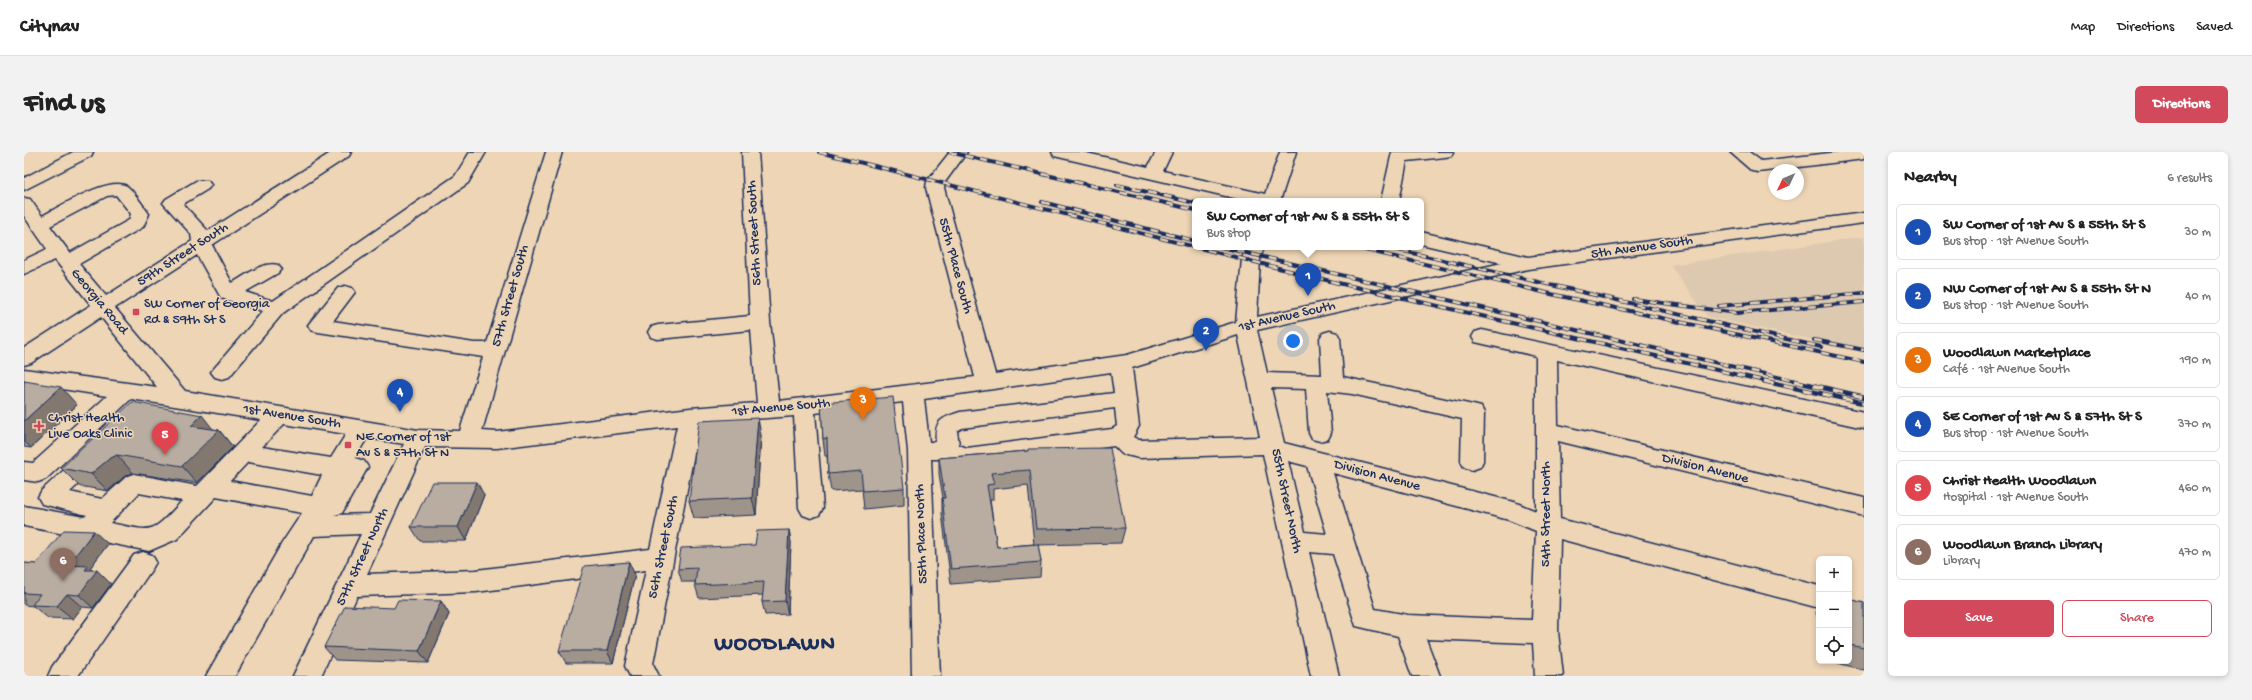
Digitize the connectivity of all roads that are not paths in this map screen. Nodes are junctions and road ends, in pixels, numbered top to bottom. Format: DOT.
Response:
graph roads {
  1 [pos="85,152"];
  2 [pos="343,152"];
  3 [pos="478,152"];
  4 [pos="554,152"];
  5 [pos="750,152"];
  6 [pos="1064,152"];
  7 [pos="1164,152"];
  8 [pos="1288,152"];
  9 [pos="1445,152"];
  10 [pos="1738,152"];
  11 [pos="958,153"];
  12 [pos="1399,154"];
  13 [pos="1864,154"];
  14 [pos="1153,174"];
  15 [pos="24,185"];
  16 [pos="202,185"];
  17 [pos="1257,198"];
  18 [pos="1271,198"];
  19 [pos="1391,198"];
  20 [pos="24,203"];
  21 [pos="1864,218"];
  22 [pos="39,225"];
  23 [pos="1424,239"];
  24 [pos="201,244"];
  25 [pos="1254,250"];
  26 [pos="63,257"];
  27 [pos="1528,263"];
  28 [pos="24,268"];
  29 [pos="271,268"];
  30 [pos="345,292"];
  31 [pos="228,294"];
  32 [pos="104,306"];
  33 [pos="276,308"];
  34 [pos="760,322"];
  35 [pos="1246,326"];
  36 [pos="658,332"];
  37 [pos="1482,337"];
  38 [pos="1330,338"];
  39 [pos="495,350"];
  40 [pos="1546,352"];
  41 [pos="24,358"];
  42 [pos="1121,363"];
  43 [pos="222,372"];
  44 [pos="24,376"];
  45 [pos="1259,380"];
  46 [pos="987,383"];
  47 [pos="1324,383"];
  48 [pos="127,390"];
  49 [pos="167,392"];
  50 [pos="913,393"];
  51 [pos="1125,399"];
  52 [pos="804,407"];
  53 [pos="769,410"];
  54 [pos="139,411"];
  55 [pos="279,415"];
  56 [pos="690,416"];
  57 [pos="1864,420"];
  58 [pos="361,428"];
  59 [pos="1546,430"];
  60 [pos="1320,433"];
  61 [pos="1118,436"];
  62 [pos="418,438"];
  63 [pos="469,439"];
  64 [pos="106,444"];
  65 [pos="1274,447"];
  66 [pos="948,450"];
  67 [pos="919,451"];
  68 [pos="243,453"];
  69 [pos="1317,460"];
  70 [pos="1472,461"];
  71 [pos="337,468"];
  72 [pos="24,471"];
  73 [pos="206,492"];
  74 [pos="1864,507"];
  75 [pos="811,508"];
  76 [pos="107,510"];
  77 [pos="24,516"];
  78 [pos="313,517"];
  79 [pos="378,524"];
  80 [pos="1548,526"];
  81 [pos="89,528"];
  82 [pos="1295,541"];
  83 [pos="1342,545"];
  84 [pos="662,558"];
  85 [pos="143,562"];
  86 [pos="350,586"];
  87 [pos="1816,596"];
  88 [pos="1408,626"];
  89 [pos="1546,632"];
  90 [pos="62,676"];
  91 [pos="220,676"];
  92 [pos="307,676"];
  93 [pos="645,676"];
  94 [pos="926,676"];
  95 [pos="1325,676"];
  96 [pos="1426,676"];
  97 [pos="1549,676"];
  1 -- 15 [label="street"];
  2 -- 24 [label="street, 59th Street South"];
  3 -- 33 [label="street"];
  4 -- 39 [label="street, 57th Street South"];
  5 -- 34 [label="street, 56th Street South"];
  6 -- 14 [label="street"];
  7 -- 14 [label="street"];
  8 -- 18 [label="street"];
  9 -- 12 [label="street"];
  10 -- 13 [label="street"];
  11 -- 46 [label="street, 55th Place South"];
  12 -- 19 [label="street"];
  14 -- 17 [label="street"];
  16 -- 24 [label="street"];
  20 -- 22 [label="street, Georgia Road"];
  21 -- 27 [label="street, 5th Avenue South"];
  22 -- 26 [label="street, Georgia Road"];
  22 -- 26 [label="street"];
  23 -- 27 [label="street, 5th Avenue South"];
  24 -- 31 [label="street"];
  24 -- 32 [label="street, 59th Street South"];
  25 -- 35 [label="street, 55th Street North"];
  26 -- 28 [label="street"];
  26 -- 32 [label="street, Georgia Road"];
  27 -- 35 [label="street, 1st Avenue South"];
  29 -- 31 [label="street"];
  30 -- 39 [label="street"];
  31 -- 33 [label="street"];
  32 -- 41 [label="street, 59th Street South"];
  32 -- 49 [label="street, Georgia Road"];
  33 -- 43 [label="street"];
  34 -- 36 [label="street"];
  34 -- 53 [label="street, 56th Street South"];
  35 -- 42 [label="street, 1st Avenue South"];
  35 -- 45 [label="street, 55th Street North"];
  37 -- 40 [label="street"];
  38 -- 47 [label="street"];
  39 -- 63 [label="street, 57th Street South"];
  40 -- 57 [label="street"];
  40 -- 59 [label="street, 54th Street North"];
  42 -- 46 [label="street, 1st Avenue South"];
  42 -- 51 [label="street"];
  44 -- 48 [label="street, 1st Avenue South"];
  45 -- 47 [label="street"];
  45 -- 65 [label="street, 55th Street North"];
  46 -- 50 [label="street, 1st Avenue South"];
  47 -- 60 [label="street"];
  47 -- 70 [label="street"];
  48 -- 49 [label="street, 1st Avenue South"];
  48 -- 72 [label="street"];
  49 -- 54 [label="street"];
  49 -- 55 [label="street, 1st Avenue South"];
  50 -- 52 [label="street, 1st Avenue South"];
  50 -- 67 [label="street, 55th Place North"];
  51 -- 61 [label="street"];
  51 -- 66 [label="street"];
  52 -- 53 [label="street, 1st Avenue South"];
  52 -- 75 [label="street"];
  53 -- 56 [label="street, 1st Avenue South"];
  55 -- 58 [label="street, 1st Avenue South"];
  55 -- 68 [label="street"];
  56 -- 63 [label="street, 1st Avenue South"];
  56 -- 84 [label="street, 56th Street South"];
  58 -- 62 [label="street, 1st Avenue South"];
  58 -- 71 [label="street"];
  59 -- 74 [label="street, Division Avenue"];
  59 -- 80 [label="street, 54th Street North"];
  61 -- 65 [label="street, Division Avenue"];
  61 -- 66 [label="street"];
  62 -- 63 [label="street, 1st Avenue South"];
  62 -- 79 [label="street, 57th Street North"];
  64 -- 76 [label="street"];
  65 -- 69 [label="street, Division Avenue"];
  65 -- 82 [label="street, 55th Street North"];
  66 -- 67 [label="street"];
  67 -- 94 [label="street, 55th Place North"];
  68 -- 71 [label="street"];
  68 -- 73 [label="street"];
  69 -- 80 [label="street, Division Avenue"];
  69 -- 83 [label="street"];
  71 -- 78 [label="street"];
  73 -- 76 [label="street"];
  73 -- 78 [label="street"];
  73 -- 81 [label="street"];
  76 -- 81 [label="street"];
  77 -- 81 [label="street"];
  78 -- 79 [label="street"];
  78 -- 91 [label="street"];
  79 -- 86 [label="street, 57th Street North"];
  80 -- 87 [label="street, Division Avenue"];
  80 -- 89 [label="street, 54th Street North"];
  82 -- 83 [label="street"];
  82 -- 95 [label="street, 55th Street North"];
  83 -- 88 [label="street"];
  84 -- 86 [label="street"];
  84 -- 93 [label="street, 56th Street South"];
  85 -- 90 [label="street"];
  86 -- 92 [label="street, 57th Street North"];
  88 -- 89 [label="street"];
  88 -- 96 [label="street"];
  89 -- 97 [label="street, 54th Street North"];
}
